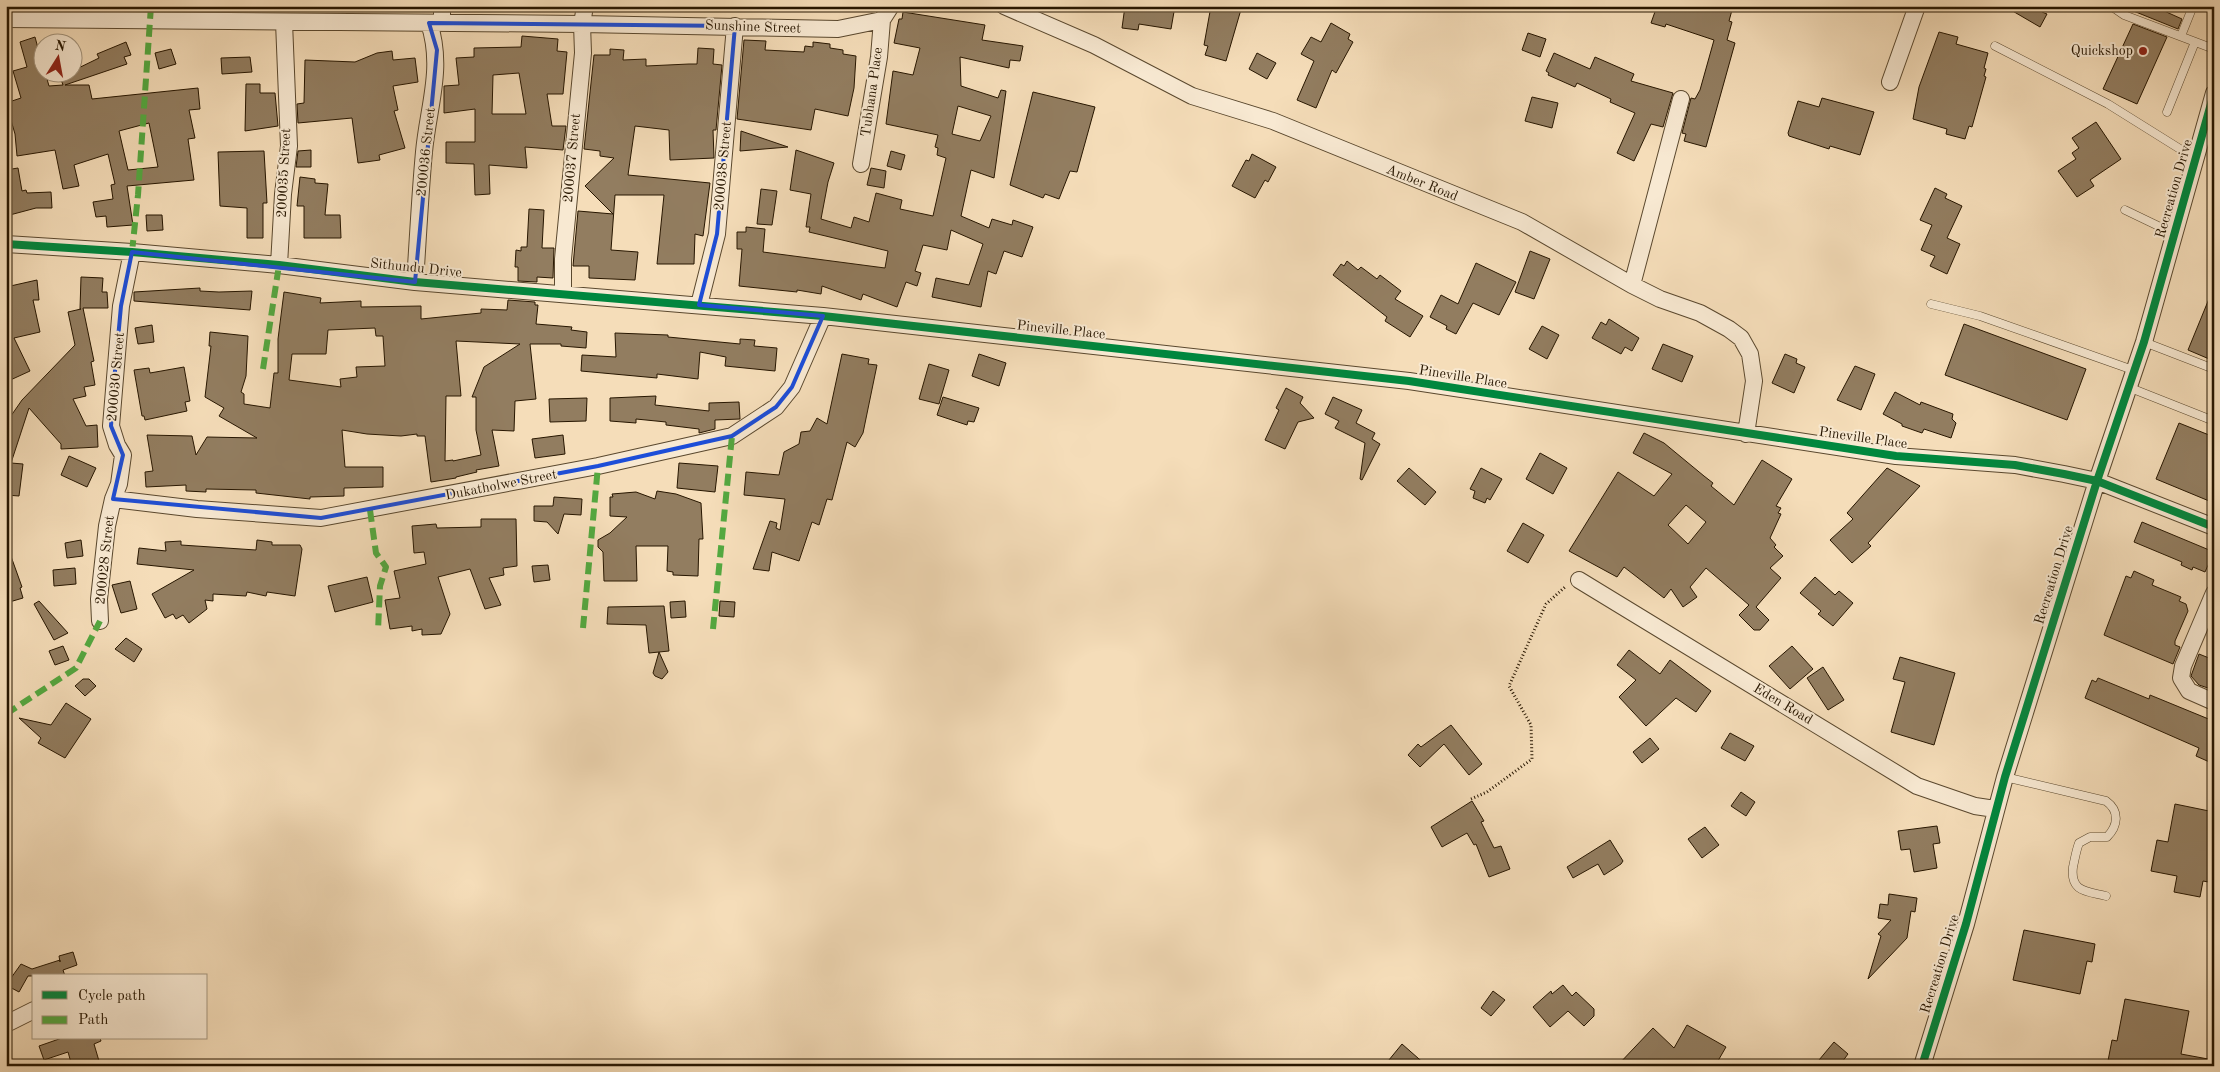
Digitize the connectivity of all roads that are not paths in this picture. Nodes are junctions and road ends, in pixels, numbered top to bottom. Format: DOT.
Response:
graph roads {
  1 [pos="442,6"];
  2 [pos="586,6"];
  3 [pos="892,6"];
  4 [pos="1004,6"];
  5 [pos="1917,6"];
  6 [pos="2111,6"];
  7 [pos="2193,6"];
  8 [pos="304,14"];
  9 [pos="6,19"];
  10 [pos="882,20"];
  11 [pos="284,22"];
  12 [pos="436,23"];
  13 [pos="582,24"];
  14 [pos="735,26"];
  15 [pos="2181,36"];
  16 [pos="2195,42"];
  17 [pos="1994,46"];
  18 [pos="2214,49"];
  19 [pos="1890,82"];
  20 [pos="2214,93"];
  21 [pos="1681,99"];
  22 [pos="2167,112"];
  23 [pos="2196,159"];
  24 [pos="861,164"];
  25 [pos="2125,210"];
  26 [pos="2175,234"];
  27 [pos="6,244"];
  28 [pos="132,252"];
  29 [pos="279,265"];
  30 [pos="415,282"];
  31 [pos="1632,285"];
  32 [pos="563,293"];
  33 [pos="1931,304"];
  34 [pos="699,305"];
  35 [pos="824,316"];
  36 [pos="2144,342"];
  37 [pos="2214,369"];
  38 [pos="2133,370"];
  39 [pos="2128,387"];
  40 [pos="2214,421"];
  41 [pos="1746,434"];
  42 [pos="2097,481"];
  43 [pos="113,498"];
  44 [pos="2214,527"];
  45 [pos="1579,580"];
  46 [pos="2214,593"];
  47 [pos="100,621"];
  48 [pos="2214,702"];
  49 [pos="2005,777"];
  50 [pos="1995,809"];
  51 [pos="2106,896"];
  52 [pos="32,1011"];
  53 [pos="6,1024"];
  54 [pos="1922,1066"];
  1 -- 12 [label="street, 200036 Street"];
  2 -- 13 [label="street, 200037 Street"];
  3 -- 10 [label="street"];
  4 -- 31 [label="street, Amber Road"];
  5 -- 19 [label="street"];
  6 -- 15 [label="lane"];
  7 -- 15 [label="lane"];
  8 -- 11 [label="street, Sunshine Street"];
  8 -- 12 [label="street, Sunshine Street"];
  9 -- 11 [label="street, Sunshine Street"];
  10 -- 14 [label="street, Sunshine Street"];
  10 -- 24 [label="street, Tubhana Place"];
  11 -- 29 [label="street, 200035 Street"];
  12 -- 13 [label="street, Sunshine Street"];
  12 -- 30 [label="street, 200036 Street"];
  13 -- 14 [label="street, Sunshine Street"];
  13 -- 32 [label="street, 200037 Street"];
  14 -- 34 [label="street, 200038 Street"];
  15 -- 16 [label="lane"];
  16 -- 18 [label="lane"];
  16 -- 22 [label="lane"];
  17 -- 23 [label="lane"];
  20 -- 23 [label="street, Recreation Drive"];
  21 -- 31 [label="street"];
  23 -- 26 [label="street, Recreation Drive"];
  25 -- 26 [label="lane"];
  26 -- 36 [label="street, Recreation Drive"];
  27 -- 28 [label="street, Sithundu Drive"];
  28 -- 29 [label="street, Sithundu Drive"];
  28 -- 43 [label="street, 200030 Street"];
  29 -- 30 [label="street, Sithundu Drive"];
  30 -- 32 [label="street, Sithundu Drive"];
  31 -- 41 [label="street, Amber Road"];
  32 -- 34 [label="street, Sithundu Drive"];
  33 -- 38 [label="lane"];
  34 -- 35 [label="street, Sithundu Drive"];
  35 -- 41 [label="street, Pineville Place"];
  35 -- 43 [label="street, Dukatholwe Street"];
  36 -- 37 [label="lane"];
  36 -- 38 [label="street, Recreation Drive"];
  38 -- 39 [label="street, Recreation Drive"];
  39 -- 40 [label="lane"];
  39 -- 42 [label="street, Recreation Drive"];
  41 -- 42 [label="street, Pineville Place"];
  42 -- 44 [label="street, Pineville Place"];
  42 -- 49 [label="street, Recreation Drive"];
  43 -- 47 [label="street, 200028 Street"];
  45 -- 50 [label="street, Eden Road"];
  46 -- 48 [label="street"];
  49 -- 50 [label="street, Recreation Drive"];
  49 -- 51 [label="lane"];
  50 -- 54 [label="street, Recreation Drive"];
  52 -- 53 [label="street"];
}
